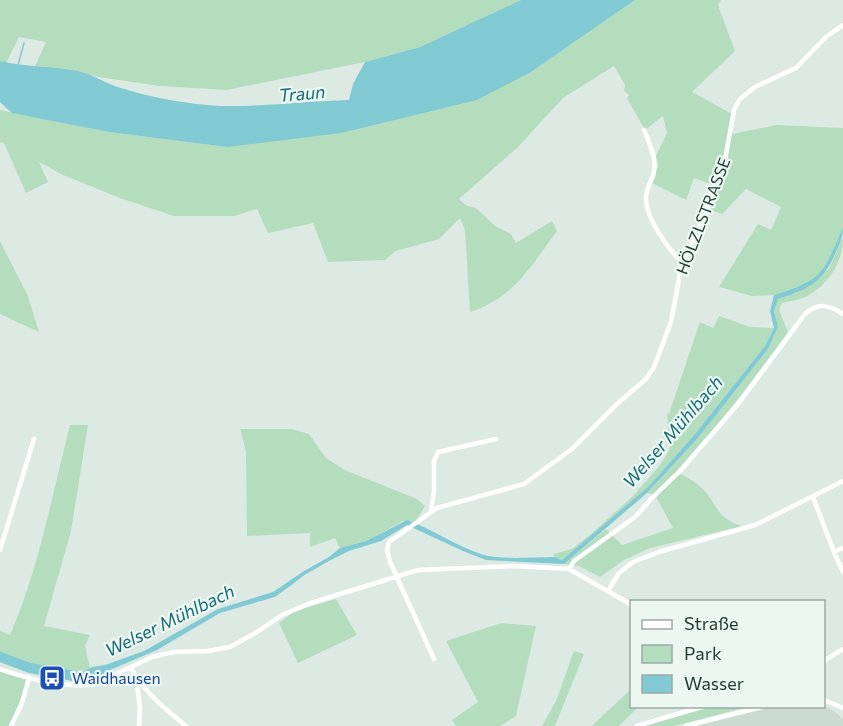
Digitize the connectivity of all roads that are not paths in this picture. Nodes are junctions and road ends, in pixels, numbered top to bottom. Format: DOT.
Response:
graph roads {
  1 [pos="843,25"];
  2 [pos="644,130"];
  3 [pos="683,263"];
  4 [pos="843,314"];
  5 [pos="496,438"];
  6 [pos="34,439"];
  7 [pos="843,481"];
  8 [pos="813,497"];
  9 [pos="431,511"];
  10 [pos="843,548"];
  11 [pos="0,550"];
  12 [pos="834,552"];
  13 [pos="569,569"];
  14 [pos="843,572"];
  15 [pos="396,576"];
  16 [pos="608,591"];
  17 [pos="630,604"];
  18 [pos="843,649"];
  19 [pos="434,659"];
  20 [pos="825,660"];
  21 [pos="131,668"];
  22 [pos="0,669"];
  23 [pos="29,677"];
  24 [pos="136,677"];
  25 [pos="825,700"];
  26 [pos="697,708"];
  27 [pos="757,708"];
  28 [pos="843,708"];
  29 [pos="11,726"];
  30 [pos="139,726"];
  31 [pos="186,726"];
  32 [pos="637,726"];
  33 [pos="686,726"];
  1 -- 3 [label="street, HÖLZLSTRASSE"];
  2 -- 3 [label="street"];
  3 -- 9 [label="street, HÖLZLSTRASSE"];
  4 -- 13 [label="street"];
  5 -- 9 [label="street"];
  6 -- 11 [label="street"];
  7 -- 8 [label="street"];
  8 -- 12 [label="street"];
  8 -- 16 [label="street"];
  9 -- 15 [label="street, HÖLZLSTRASSE"];
  10 -- 12 [label="street"];
  12 -- 14 [label="street"];
  13 -- 15 [label="street"];
  13 -- 16 [label="street"];
  15 -- 19 [label="street"];
  15 -- 21 [label="street"];
  16 -- 17 [label="street"];
  18 -- 20 [label="street"];
  21 -- 23 [label="street"];
  21 -- 24 [label="street"];
  22 -- 23 [label="street"];
  23 -- 29 [label="street"];
  24 -- 30 [label="street"];
  24 -- 31 [label="street"];
  25 -- 28 [label="street"];
  26 -- 32 [label="street"];
  27 -- 33 [label="street"];
}
